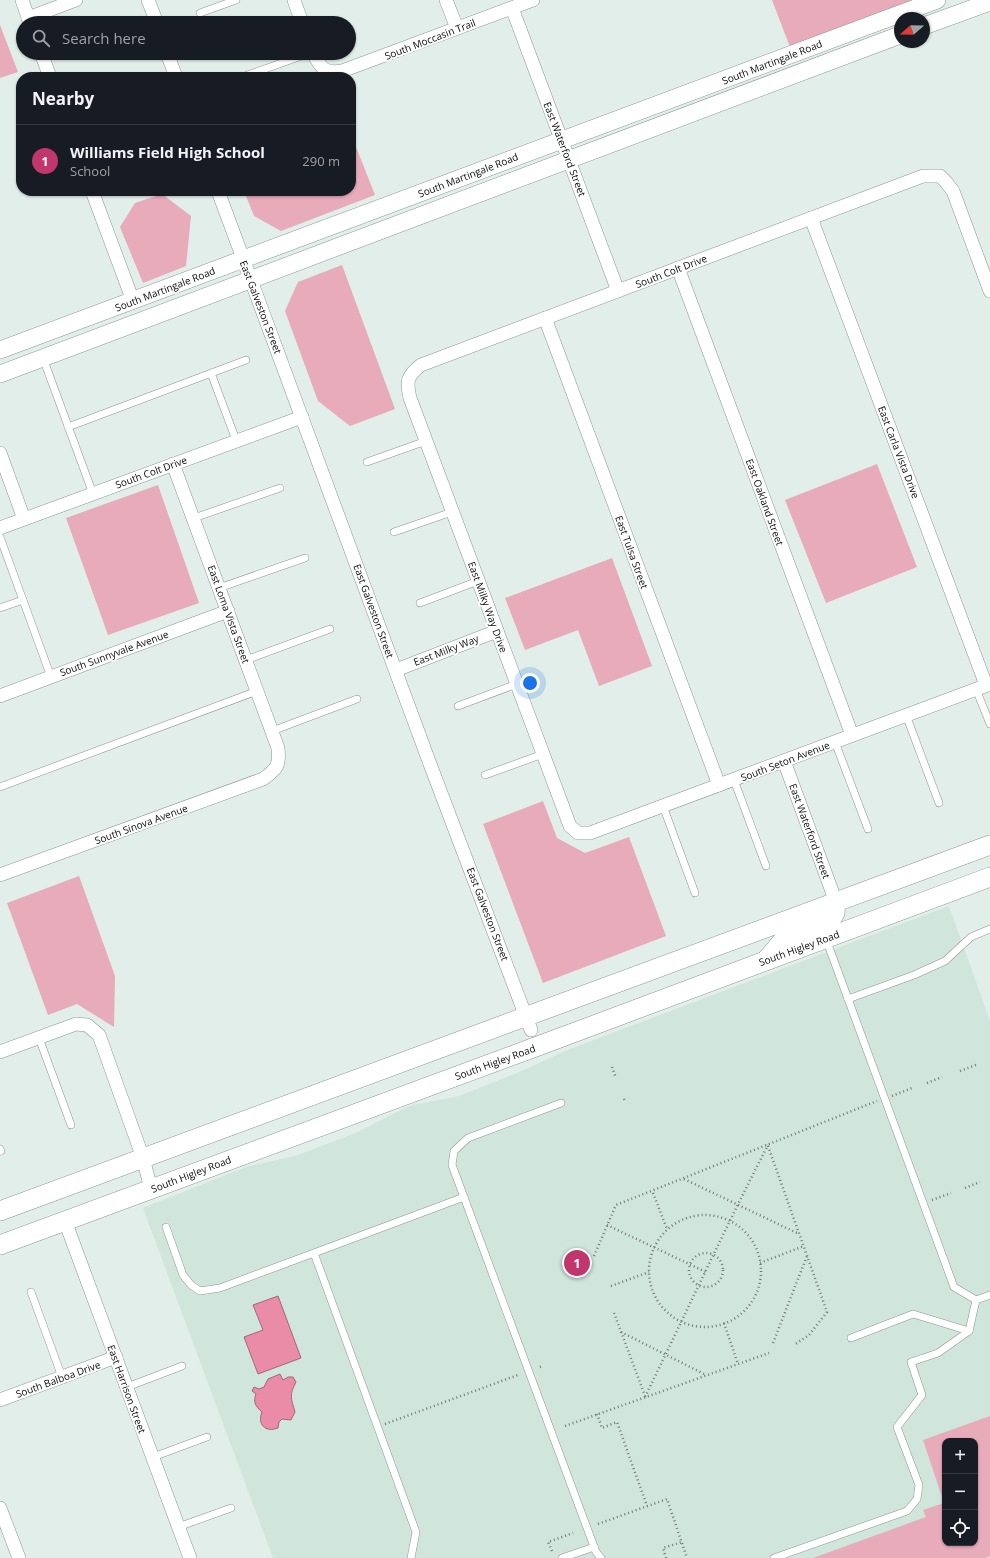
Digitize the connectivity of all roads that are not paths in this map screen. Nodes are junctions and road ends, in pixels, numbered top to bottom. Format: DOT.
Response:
graph roads {
  1 [pos="22,0"];
  2 [pos="76,0"];
  3 [pos="148,0"];
  4 [pos="236,0"];
  5 [pos="294,0"];
  6 [pos="446,0"];
  7 [pos="533,0"];
  8 [pos="937,0"];
  9 [pos="990,2"];
  10 [pos="512,8"];
  11 [pos="200,13"];
  12 [pos="28,16"];
  13 [pos="38,16"];
  14 [pos="154,16"];
  15 [pos="300,16"];
  16 [pos="930,24"];
  17 [pos="457,28"];
  18 [pos="894,37"];
  19 [pos="44,60"];
  20 [pos="170,60"];
  21 [pos="292,60"];
  22 [pos="316,60"];
  23 [pos="48,72"];
  24 [pos="174,72"];
  25 [pos="257,72"];
  26 [pos="330,72"];
  27 [pos="338,72"];
  28 [pos="562,140"];
  29 [pos="569,160"];
  30 [pos="94,196"];
  31 [pos="220,196"];
  32 [pos="811,218"];
  33 [pos="243,260"];
  34 [pos="678,268"];
  35 [pos="251,280"];
  36 [pos="618,291"];
  37 [pos="990,291"];
  38 [pos="133,301"];
  39 [pos="545,318"];
  40 [pos="0,350"];
  41 [pos="43,358"];
  42 [pos="246,360"];
  43 [pos="211,373"];
  44 [pos="0,374"];
  45 [pos="409,378"];
  46 [pos="302,417"];
  47 [pos="68,427"];
  48 [pos="236,440"];
  49 [pos="426,441"];
  50 [pos="0,453"];
  51 [pos="367,462"];
  52 [pos="173,464"];
  53 [pos="280,488"];
  54 [pos="93,494"];
  55 [pos="452,512"];
  56 [pos="194,518"];
  57 [pos="24,519"];
  58 [pos="0,528"];
  59 [pos="394,532"];
  60 [pos="0,537"];
  61 [pos="305,558"];
  62 [pos="478,581"];
  63 [pos="219,588"];
  64 [pos="23,600"];
  65 [pos="420,603"];
  66 [pos="0,608"];
  67 [pos="228,611"];
  68 [pos="330,629"];
  69 [pos="497,631"];
  70 [pos="246,660"];
  71 [pos="396,670"];
  72 [pos="51,677"];
  73 [pos="517,684"];
  74 [pos="984,686"];
  75 [pos="257,691"];
  76 [pos="0,696"];
  77 [pos="357,700"];
  78 [pos="458,706"];
  79 [pos="906,715"];
  80 [pos="990,724"];
  81 [pos="272,731"];
  82 [pos="852,735"];
  83 [pos="835,742"];
  84 [pos="543,754"];
  85 [pos="784,761"];
  86 [pos="278,766"];
  87 [pos="485,775"];
  88 [pos="734,780"];
  89 [pos="719,785"];
  90 [pos="0,787"];
  91 [pos="939,803"];
  92 [pos="663,806"];
  93 [pos="868,829"];
  94 [pos="578,833"];
  95 [pos="990,845"];
  96 [pos="766,866"];
  97 [pos="0,875"];
  98 [pos="990,877"];
  99 [pos="695,893"];
  100 [pos="836,902"];
  101 [pos="990,929"];
  102 [pos="826,938"];
  103 [pos="764,961"];
  104 [pos="848,999"];
  105 [pos="529,1023"];
  106 [pos="39,1038"];
  107 [pos="0,1052"];
  108 [pos="561,1103"];
  109 [pos="71,1125"];
  110 [pos="143,1158"];
  111 [pos="152,1188"];
  112 [pos="464,1197"];
  113 [pos="0,1211"];
  114 [pos="64,1221"];
  115 [pos="166,1227"];
  116 [pos="0,1244"];
  117 [pos="314,1253"];
  118 [pos="31,1292"];
  119 [pos="990,1294"];
  120 [pos="976,1300"];
  121 [pos="969,1331"];
  122 [pos="851,1338"];
  123 [pos="116,1357"];
  124 [pos="182,1366"];
  125 [pos="62,1377"];
  126 [pos="127,1387"];
  127 [pos="0,1400"];
  128 [pos="207,1437"];
  129 [pos="152,1457"];
  130 [pos="0,1508"];
  131 [pos="231,1508"];
  132 [pos="178,1527"];
  133 [pos="594,1547"];
  134 [pos="19,1558"];
  135 [pos="190,1558"];
  136 [pos="411,1558"];
  137 [pos="562,1558"];
  138 [pos="601,1558"];
  139 [pos="774,1558"];
  1 -- 12 [label="street"];
  2 -- 13 [label="street"];
  3 -- 14 [label="street"];
  4 -- 11 [label="lane"];
  5 -- 15 [label="street"];
  6 -- 17 [label="street"];
  7 -- 10 [label="street, South Moccasin Trail"];
  8 -- 28 [label="street, South Martingale Road"];
  9 -- 16 [label="street"];
  10 -- 17 [label="street, South Moccasin Trail"];
  10 -- 28 [label="street, East Waterford Street"];
  17 -- 27 [label="street, South Moccasin Trail"];
  18 -- 29 [label="street, South Martingale Road"];
  19 -- 23 [label="street"];
  20 -- 24 [label="street"];
  21 -- 25 [label="lane"];
  22 -- 26 [label="street, South Moccasin Trail"];
  28 -- 29 [label="street, East Waterford Street"];
  28 -- 33 [label="street, South Martingale Road"];
  29 -- 35 [label="street, South Martingale Road"];
  29 -- 36 [label="street, East Waterford Street"];
  30 -- 38 [label="street"];
  31 -- 33 [label="street, East Galveston Street"];
  32 -- 34 [label="street, South Colt Drive"];
  32 -- 37 [label="street, South Colt Drive"];
  32 -- 74 [label="street, East Carla Vista Drive"];
  33 -- 35 [label="street, East Galveston Street"];
  33 -- 38 [label="street, South Martingale Road"];
  34 -- 36 [label="street, South Colt Drive"];
  34 -- 82 [label="street, East Oakland Street"];
  35 -- 41 [label="street, South Martingale Road"];
  35 -- 46 [label="street, East Galveston Street"];
  36 -- 39 [label="street, South Colt Drive"];
  38 -- 40 [label="street, South Martingale Road"];
  39 -- 45 [label="street, South Colt Drive"];
  39 -- 89 [label="street, East Tulsa Street"];
  41 -- 44 [label="street, South Martingale Road"];
  41 -- 47 [label="lane"];
  42 -- 43 [label="lane"];
  43 -- 47 [label="lane"];
  43 -- 48 [label="lane"];
  45 -- 49 [label="street, East Milky Way Drive"];
  46 -- 48 [label="street, South Colt Drive"];
  46 -- 71 [label="street, East Galveston Street"];
  47 -- 54 [label="lane"];
  48 -- 52 [label="street, South Colt Drive"];
  49 -- 51 [label="lane"];
  49 -- 55 [label="street, East Milky Way Drive"];
  50 -- 57 [label="street"];
  52 -- 54 [label="street, South Colt Drive"];
  52 -- 56 [label="street, East Loma Vista Street"];
  53 -- 56 [label="lane"];
  54 -- 57 [label="street, South Colt Drive"];
  55 -- 59 [label="lane"];
  55 -- 62 [label="street, East Milky Way Drive"];
  56 -- 63 [label="street, East Loma Vista Street"];
  57 -- 58 [label="street, South Colt Drive"];
  60 -- 64 [label="lane"];
  61 -- 63 [label="lane"];
  62 -- 65 [label="lane"];
  62 -- 69 [label="street, East Milky Way Drive"];
  63 -- 67 [label="street, East Loma Vista Street"];
  64 -- 66 [label="lane"];
  64 -- 72 [label="lane"];
  67 -- 70 [label="street, East Loma Vista Street"];
  67 -- 72 [label="street, South Sunnyvale Avenue"];
  68 -- 70 [label="lane"];
  69 -- 71 [label="street, East Milky Way"];
  69 -- 73 [label="street, East Milky Way Drive"];
  70 -- 75 [label="street, East Loma Vista Street"];
  71 -- 105 [label="street, East Galveston Street"];
  72 -- 76 [label="street, South Sunnyvale Avenue"];
  73 -- 78 [label="lane"];
  73 -- 84 [label="street, East Milky Way Drive"];
  74 -- 79 [label="street, South Seton Avenue"];
  74 -- 80 [label="lane"];
  75 -- 81 [label="street, East Loma Vista Street"];
  75 -- 90 [label="lane"];
  77 -- 81 [label="lane"];
  79 -- 82 [label="street, South Seton Avenue"];
  79 -- 91 [label="lane"];
  81 -- 86 [label="street, East Loma Vista Street"];
  82 -- 83 [label="street, South Seton Avenue"];
  83 -- 85 [label="street, South Seton Avenue"];
  83 -- 93 [label="lane"];
  84 -- 87 [label="lane"];
  84 -- 94 [label="street, East Milky Way Drive"];
  85 -- 88 [label="street, South Seton Avenue"];
  85 -- 100 [label="street, East Waterford Street"];
  86 -- 97 [label="street, South Sinova Avenue"];
  88 -- 89 [label="street, South Seton Avenue"];
  88 -- 96 [label="lane"];
  89 -- 92 [label="street, South Seton Avenue"];
  92 -- 94 [label="street, South Seton Avenue"];
  92 -- 99 [label="lane"];
  95 -- 100 [label="main road"];
  98 -- 102 [label="main road, South Higley Road"];
  100 -- 103 [label="main road"];
  100 -- 105 [label="main road"];
  101 -- 104 [label="lane"];
  102 -- 103 [label="main road, South Higley Road"];
  102 -- 104 [label="lane"];
  103 -- 111 [label="main road, South Higley Road"];
  104 -- 120 [label="lane"];
  105 -- 110 [label="main road"];
  106 -- 107 [label="street"];
  106 -- 109 [label="lane"];
  106 -- 110 [label="street"];
  108 -- 112 [label="lane"];
  110 -- 111 [label="street"];
  110 -- 113 [label="main road"];
  111 -- 114 [label="main road, South Higley Road"];
  112 -- 117 [label="lane"];
  112 -- 133 [label="lane"];
  114 -- 116 [label="main road, South Higley Road"];
  114 -- 123 [label="street, East Harrison Street"];
  115 -- 117 [label="lane"];
  117 -- 136 [label="lane"];
  118 -- 125 [label="lane"];
  119 -- 120 [label="lane"];
  120 -- 121 [label="lane"];
  121 -- 122 [label="lane"];
  121 -- 139 [label="lane"];
  123 -- 125 [label="street, South Balboa Drive"];
  123 -- 126 [label="street, East Harrison Street"];
  124 -- 126 [label="lane"];
  125 -- 127 [label="street, South Balboa Drive"];
  126 -- 129 [label="street, East Harrison Street"];
  128 -- 129 [label="lane"];
  129 -- 132 [label="street, East Harrison Street"];
  130 -- 134 [label="street"];
  131 -- 132 [label="lane"];
  132 -- 135 [label="street, East Harrison Street"];
  133 -- 137 [label="lane"];
  133 -- 138 [label="lane"];
}
